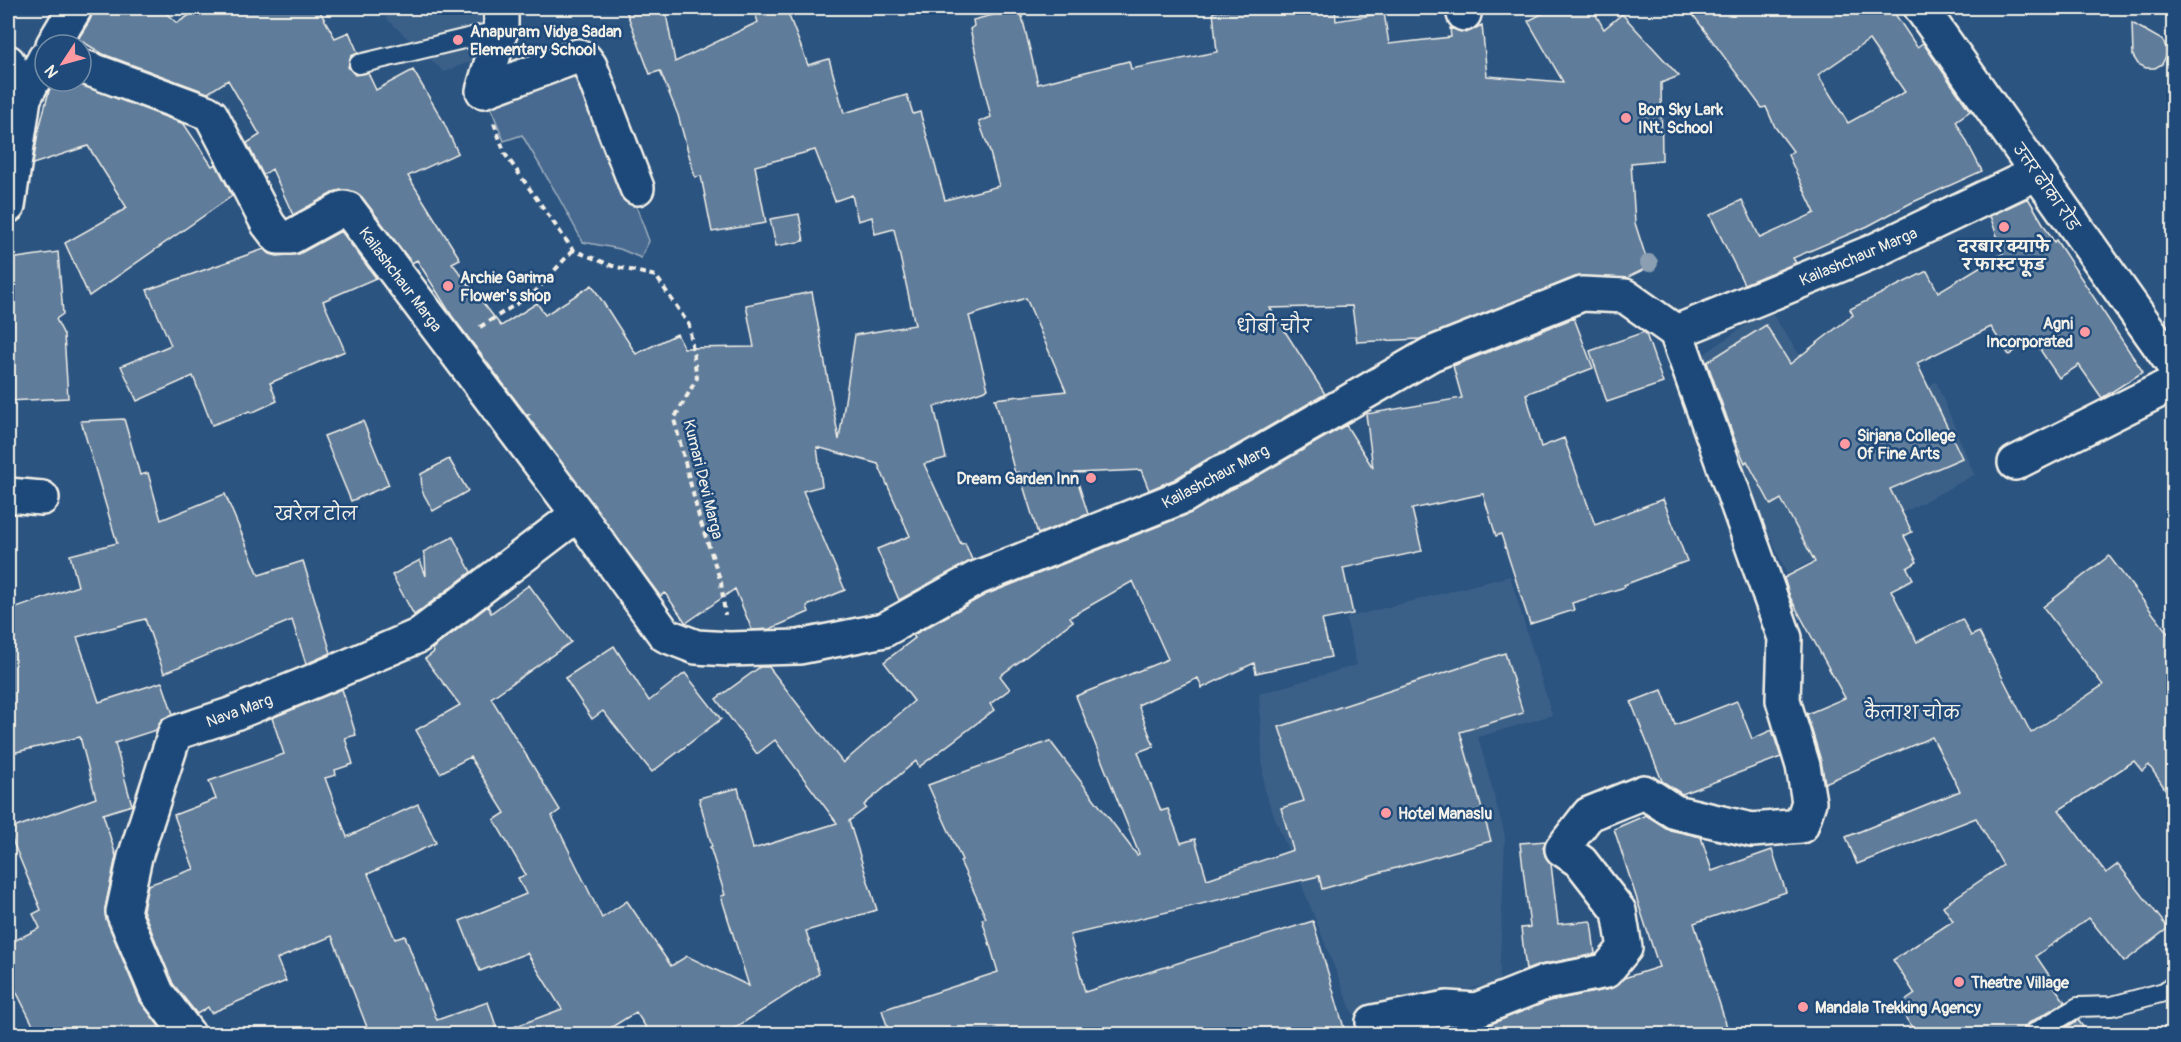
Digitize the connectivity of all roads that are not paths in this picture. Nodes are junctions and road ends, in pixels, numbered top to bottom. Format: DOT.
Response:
graph roads {
  1 [pos="75,8"];
  2 [pos="1921,8"];
  3 [pos="501,19"];
  4 [pos="60,33"];
  5 [pos="8,62"];
  6 [pos="359,64"];
  7 [pos="93,70"];
  8 [pos="33,81"];
  9 [pos="24,98"];
  10 [pos="2037,173"];
  11 [pos="637,188"];
  12 [pos="8,206"];
  13 [pos="1676,332"];
  14 [pos="2174,366"];
  15 [pos="2174,383"];
  16 [pos="2015,463"];
  17 [pos="8,495"];
  18 [pos="42,498"];
  19 [pos="578,514"];
  20 [pos="665,635"];
  21 [pos="2174,985"];
  22 [pos="189,1035"];
  23 [pos="1374,1035"];
  24 [pos="2033,1035"];
  1 -- 4 [label="street"];
  2 -- 10 [label="street, उत्तर ढोका रोड"];
  3 -- 6 [label="lane"];
  3 -- 11 [label="street"];
  5 -- 9 [label="street"];
  7 -- 19 [label="street, Kailashchaur Marga"];
  8 -- 9 [label="street"];
  9 -- 12 [label="street"];
  10 -- 13 [label="street, Kailashchaur Marga"];
  10 -- 14 [label="street, उत्तर ढोका रोड"];
  13 -- 20 [label="street, Kailashchaur Marg"];
  13 -- 23 [label="street"];
  15 -- 16 [label="street"];
  17 -- 18 [label="street"];
  19 -- 20 [label="street, Kailashchaur Marga"];
  19 -- 22 [label="street, Nava Marg"];
  21 -- 24 [label="lane"];
}
